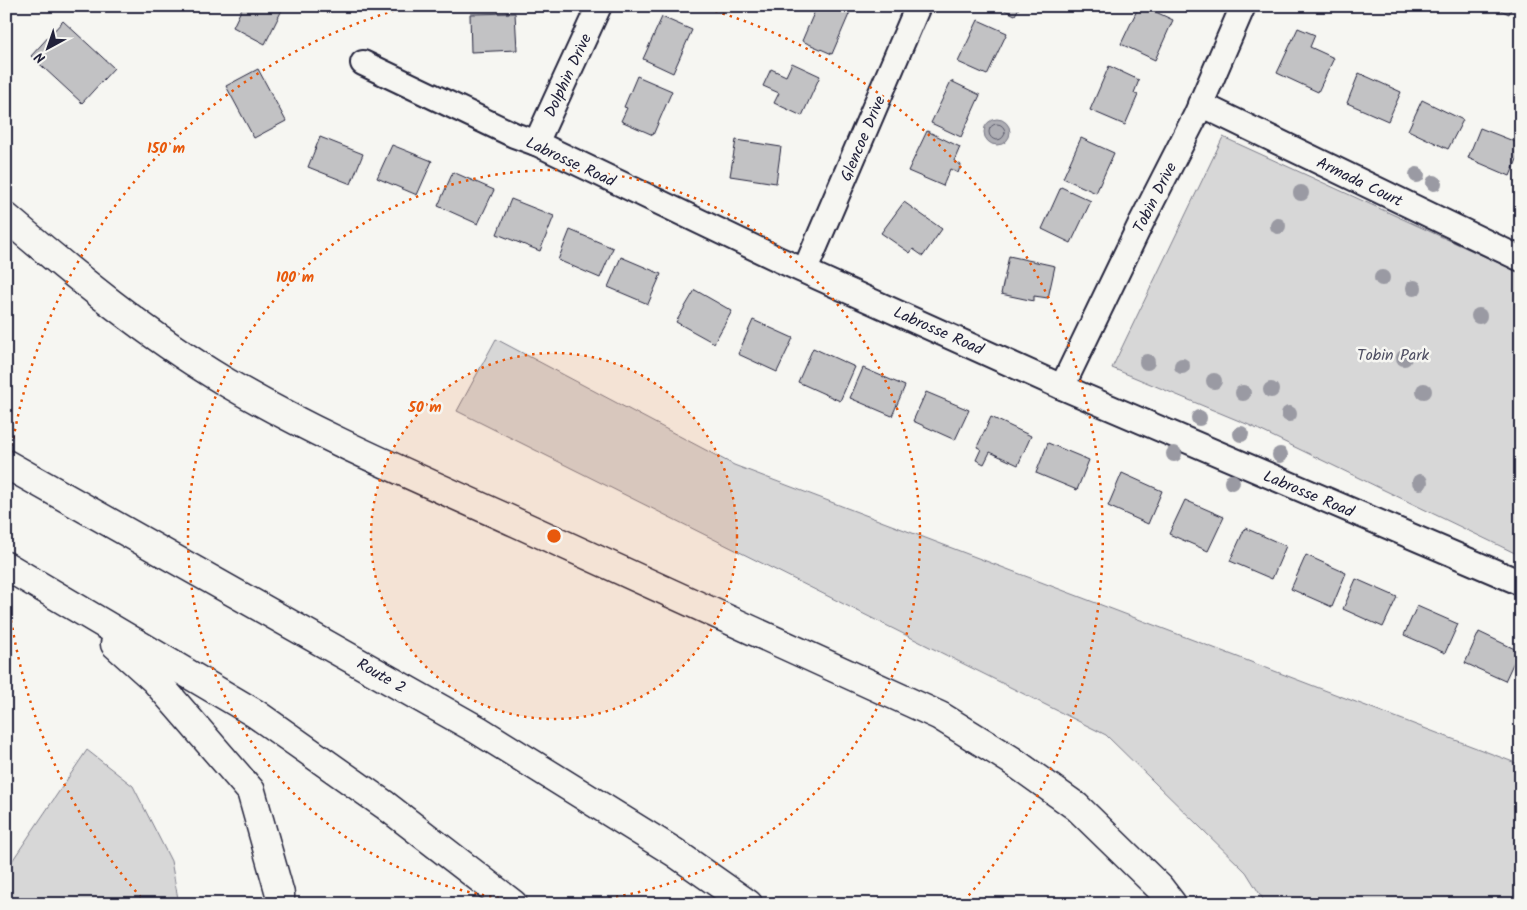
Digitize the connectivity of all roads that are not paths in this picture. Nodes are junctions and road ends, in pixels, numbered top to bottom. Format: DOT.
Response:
graph roads {
  1 [pos="599,6"];
  2 [pos="918,6"];
  3 [pos="1243,6"];
  4 [pos="363,63"];
  5 [pos="1200,104"];
  6 [pos="536,143"];
  7 [pos="6,217"];
  8 [pos="1521,259"];
  9 [pos="805,270"];
  10 [pos="1062,387"];
  11 [pos="6,464"];
  12 [pos="6,566"];
  13 [pos="1521,583"];
  14 [pos="67,601"];
  15 [pos="280,904"];
  16 [pos="513,904"];
  17 [pos="748,904"];
  18 [pos="1172,904"];
  1 -- 6 [label="street, Dolphin Drive"];
  2 -- 9 [label="street, Glencoe Drive"];
  3 -- 5 [label="street, Tobin Drive"];
  4 -- 6 [label="street, Labrosse Road"];
  5 -- 8 [label="street, Armada Court"];
  5 -- 10 [label="street, Tobin Drive"];
  6 -- 9 [label="street, Labrosse Road"];
  7 -- 18 [label="highway"];
  9 -- 10 [label="street, Labrosse Road"];
  10 -- 13 [label="street, Labrosse Road"];
  11 -- 17 [label="highway, Route 2"];
  12 -- 14 [label="highway"];
  14 -- 15 [label="highway"];
  14 -- 16 [label="highway"];
}
